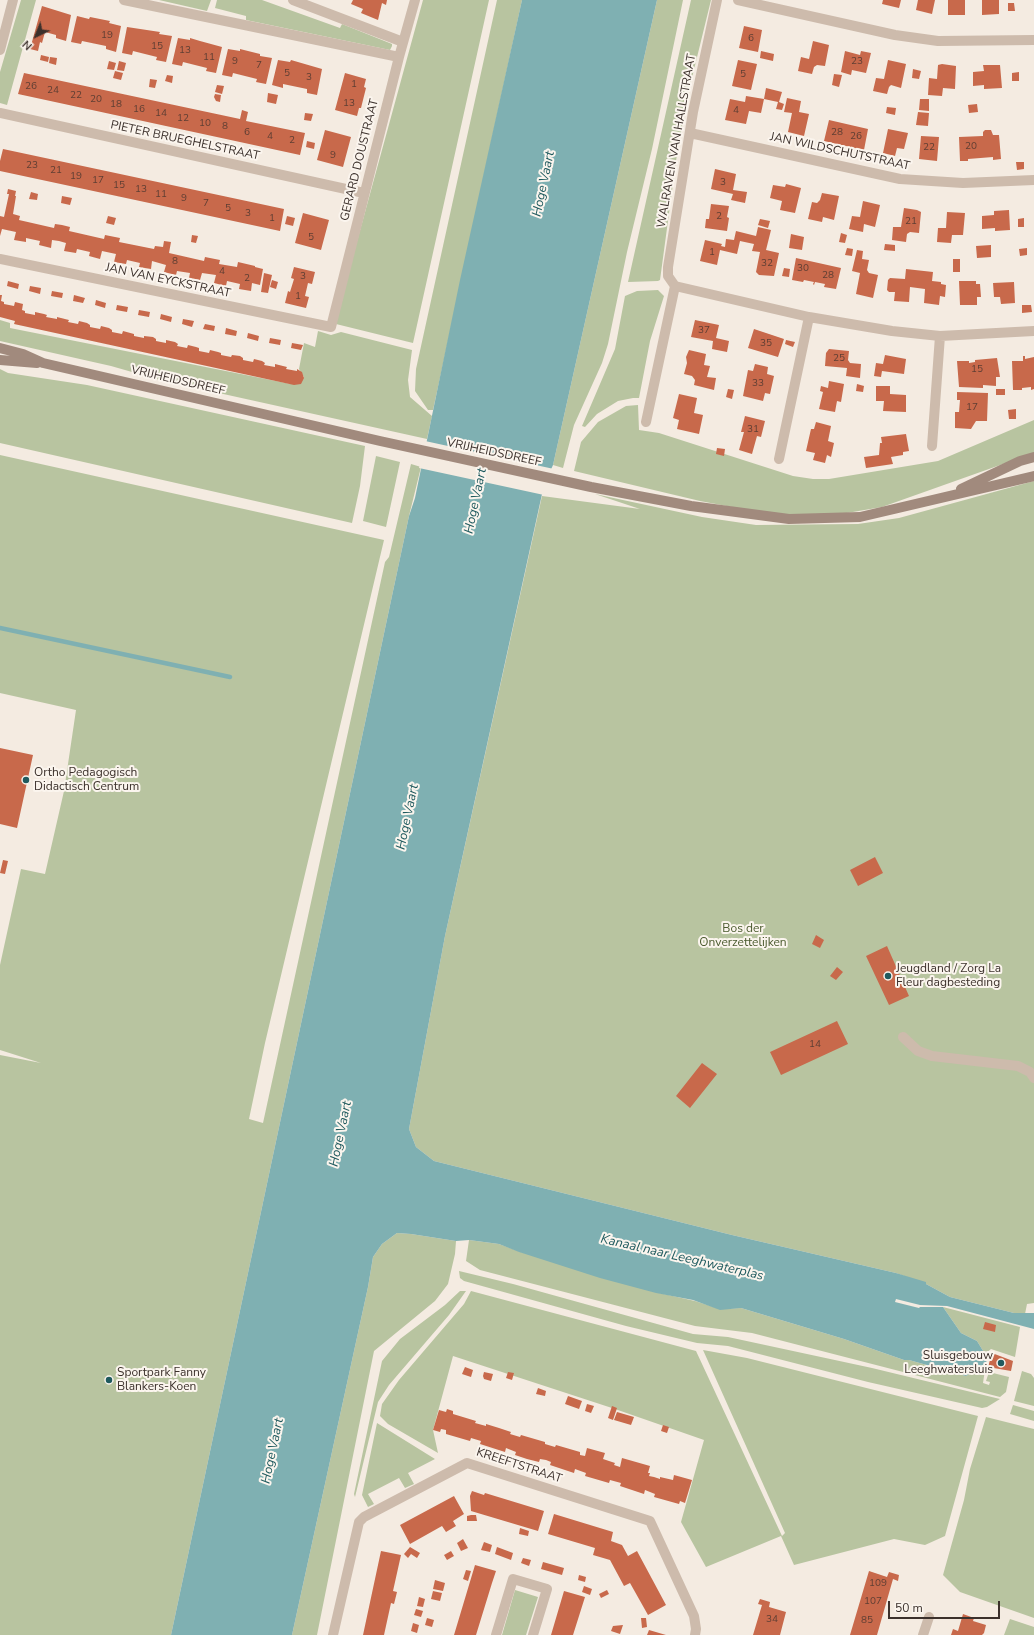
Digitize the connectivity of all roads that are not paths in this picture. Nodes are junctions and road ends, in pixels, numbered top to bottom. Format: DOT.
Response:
graph roads {
  1 [pos="14,0"];
  2 [pos="124,0"];
  3 [pos="293,0"];
  4 [pos="415,0"];
  5 [pos="717,0"];
  6 [pos="738,0"];
  7 [pos="1034,40"];
  8 [pos="403,42"];
  9 [pos="0,50"];
  10 [pos="399,57"];
  11 [pos="0,113"];
  12 [pos="690,134"];
  13 [pos="1034,180"];
  14 [pos="364,193"];
  15 [pos="0,259"];
  16 [pos="675,286"];
  17 [pos="809,317"];
  18 [pos="331,327"];
  19 [pos="1034,331"];
  20 [pos="940,336"];
  21 [pos="0,348"];
  22 [pos="0,360"];
  23 [pos="43,363"];
  24 [pos="646,422"];
  25 [pos="932,446"];
  26 [pos="1034,456"];
  27 [pos="779,459"];
  28 [pos="1034,476"];
  29 [pos="944,498"];
  30 [pos="903,1037"];
  31 [pos="1034,1078"];
  32 [pos="929,1617"];
  33 [pos="334,1635"];
  34 [pos="496,1635"];
  35 [pos="533,1635"];
  36 [pos="695,1635"];
  37 [pos="923,1635"];
  1 -- 9 [label="street"];
  2 -- 10 [label="street"];
  3 -- 8 [label="street"];
  4 -- 8 [label="street, GERARD DOUSTRAAT"];
  5 -- 12 [label="street, WALRAVEN VAN HALLSTRAAT"];
  6 -- 7 [label="street"];
  8 -- 10 [label="street, GERARD DOUSTRAAT"];
  10 -- 14 [label="street, GERARD DOUSTRAAT"];
  11 -- 14 [label="street, PIETER BRUEGHELSTRAAT"];
  12 -- 13 [label="street, JAN WILDSCHUTSTRAAT"];
  12 -- 16 [label="street, WALRAVEN VAN HALLSTRAAT"];
  14 -- 18 [label="street, GERARD DOUSTRAAT"];
  15 -- 18 [label="street, JAN VAN EYCKSTRAAT"];
  16 -- 17 [label="street"];
  16 -- 24 [label="street"];
  17 -- 20 [label="street"];
  17 -- 27 [label="street"];
  19 -- 20 [label="street"];
  20 -- 25 [label="street"];
  21 -- 23 [label="main road, VRIJHEIDSDREEF"];
  22 -- 23 [label="main road, VRIJHEIDSDREEF"];
  23 -- 29 [label="main road, VRIJHEIDSDREEF"];
  26 -- 29 [label="main road, VRIJHEIDSDREEF"];
  28 -- 29 [label="main road, VRIJHEIDSDREEF"];
  30 -- 31 [label="street"];
  32 -- 37 [label="street"];
  33 -- 36 [label="street, KREEFTSTRAAT"];
  34 -- 35 [label="street"];
}
